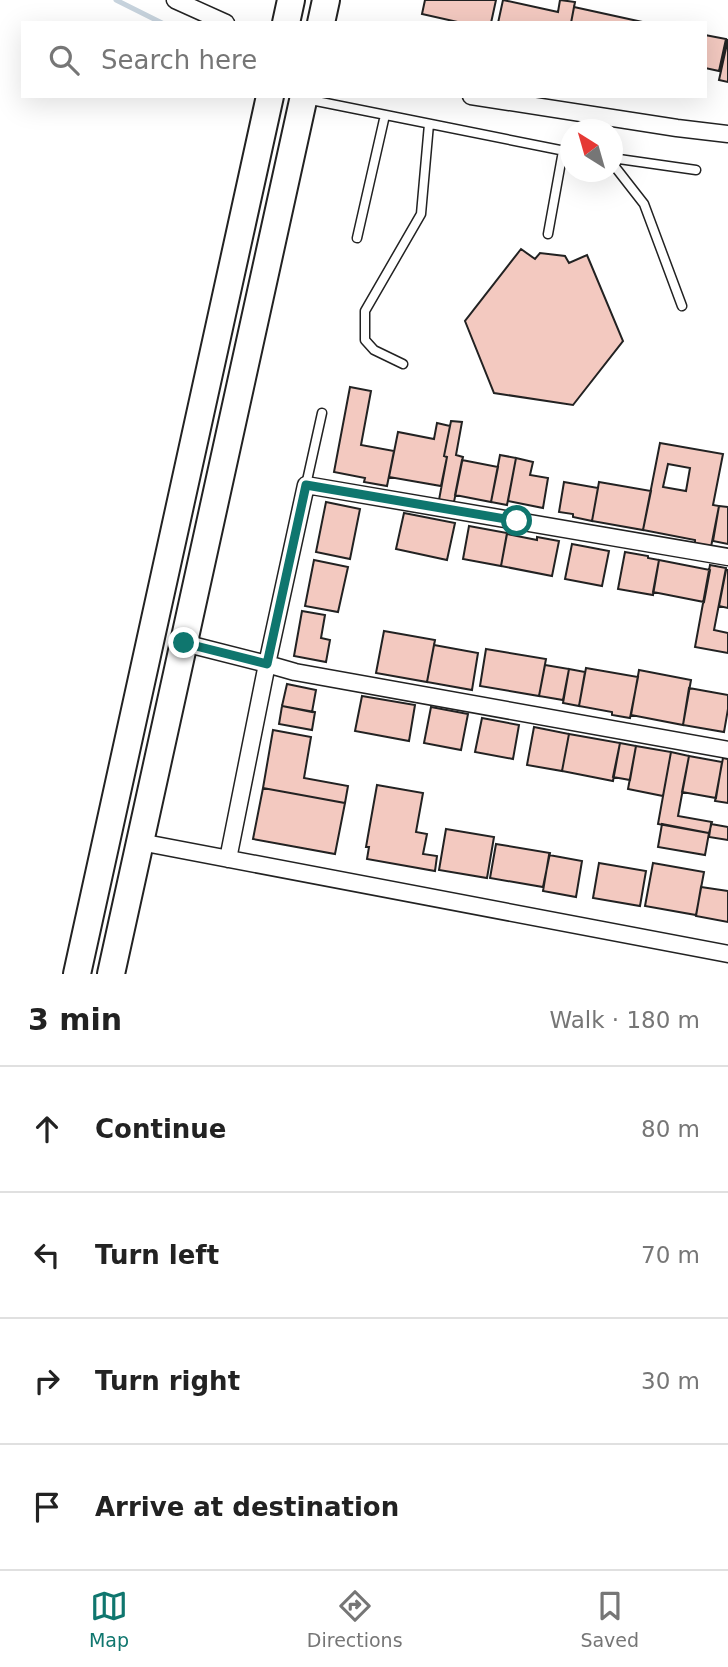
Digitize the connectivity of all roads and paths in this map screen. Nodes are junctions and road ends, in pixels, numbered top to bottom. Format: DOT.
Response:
graph roads {
  1 [pos="175,0"];
  2 [pos="291,0"];
  3 [pos="326,0"];
  4 [pos="222,21"];
  5 [pos="286,21"];
  6 [pos="321,21"];
  7 [pos="270,98"];
  8 [pos="303,98"];
  9 [pos="484,98"];
  10 [pos="385,115"];
  11 [pos="429,124"];
  12 [pos="728,134"];
  13 [pos="560,150"];
  14 [pos="623,161"];
  15 [pos="696,170"];
  16 [pos="623,175"];
  17 [pos="560,182"];
  18 [pos="548,234"];
  19 [pos="357,238"];
  20 [pos="682,306"];
  21 [pos="403,364"];
  22 [pos="322,413"];
  23 [pos="306,485"];
  24 [pos="728,557"];
  25 [pos="184,643"];
  26 [pos="267,664"];
  27 [pos="728,750"];
  28 [pos="140,842"];
  29 [pos="228,859"];
  30 [pos="728,954"];
  31 [pos="77,974"];
  32 [pos="111,974"];
  1 -- 4 [label="street"];
  2 -- 5 [label="highway"];
  3 -- 6 [label="highway"];
  7 -- 31 [label="highway"];
  8 -- 10 [label="lane"];
  8 -- 25 [label="highway"];
  9 -- 12 [label="street"];
  10 -- 11 [label="lane"];
  10 -- 19 [label="lane"];
  11 -- 13 [label="lane"];
  11 -- 21 [label="lane"];
  14 -- 15 [label="lane"];
  16 -- 20 [label="lane"];
  17 -- 18 [label="lane"];
  22 -- 23 [label="lane"];
  23 -- 24 [label="street"];
  23 -- 26 [label="street"];
  25 -- 26 [label="street"];
  25 -- 28 [label="highway"];
  26 -- 27 [label="street"];
  26 -- 29 [label="street"];
  28 -- 29 [label="street"];
  28 -- 32 [label="highway"];
  29 -- 30 [label="street"];
}
